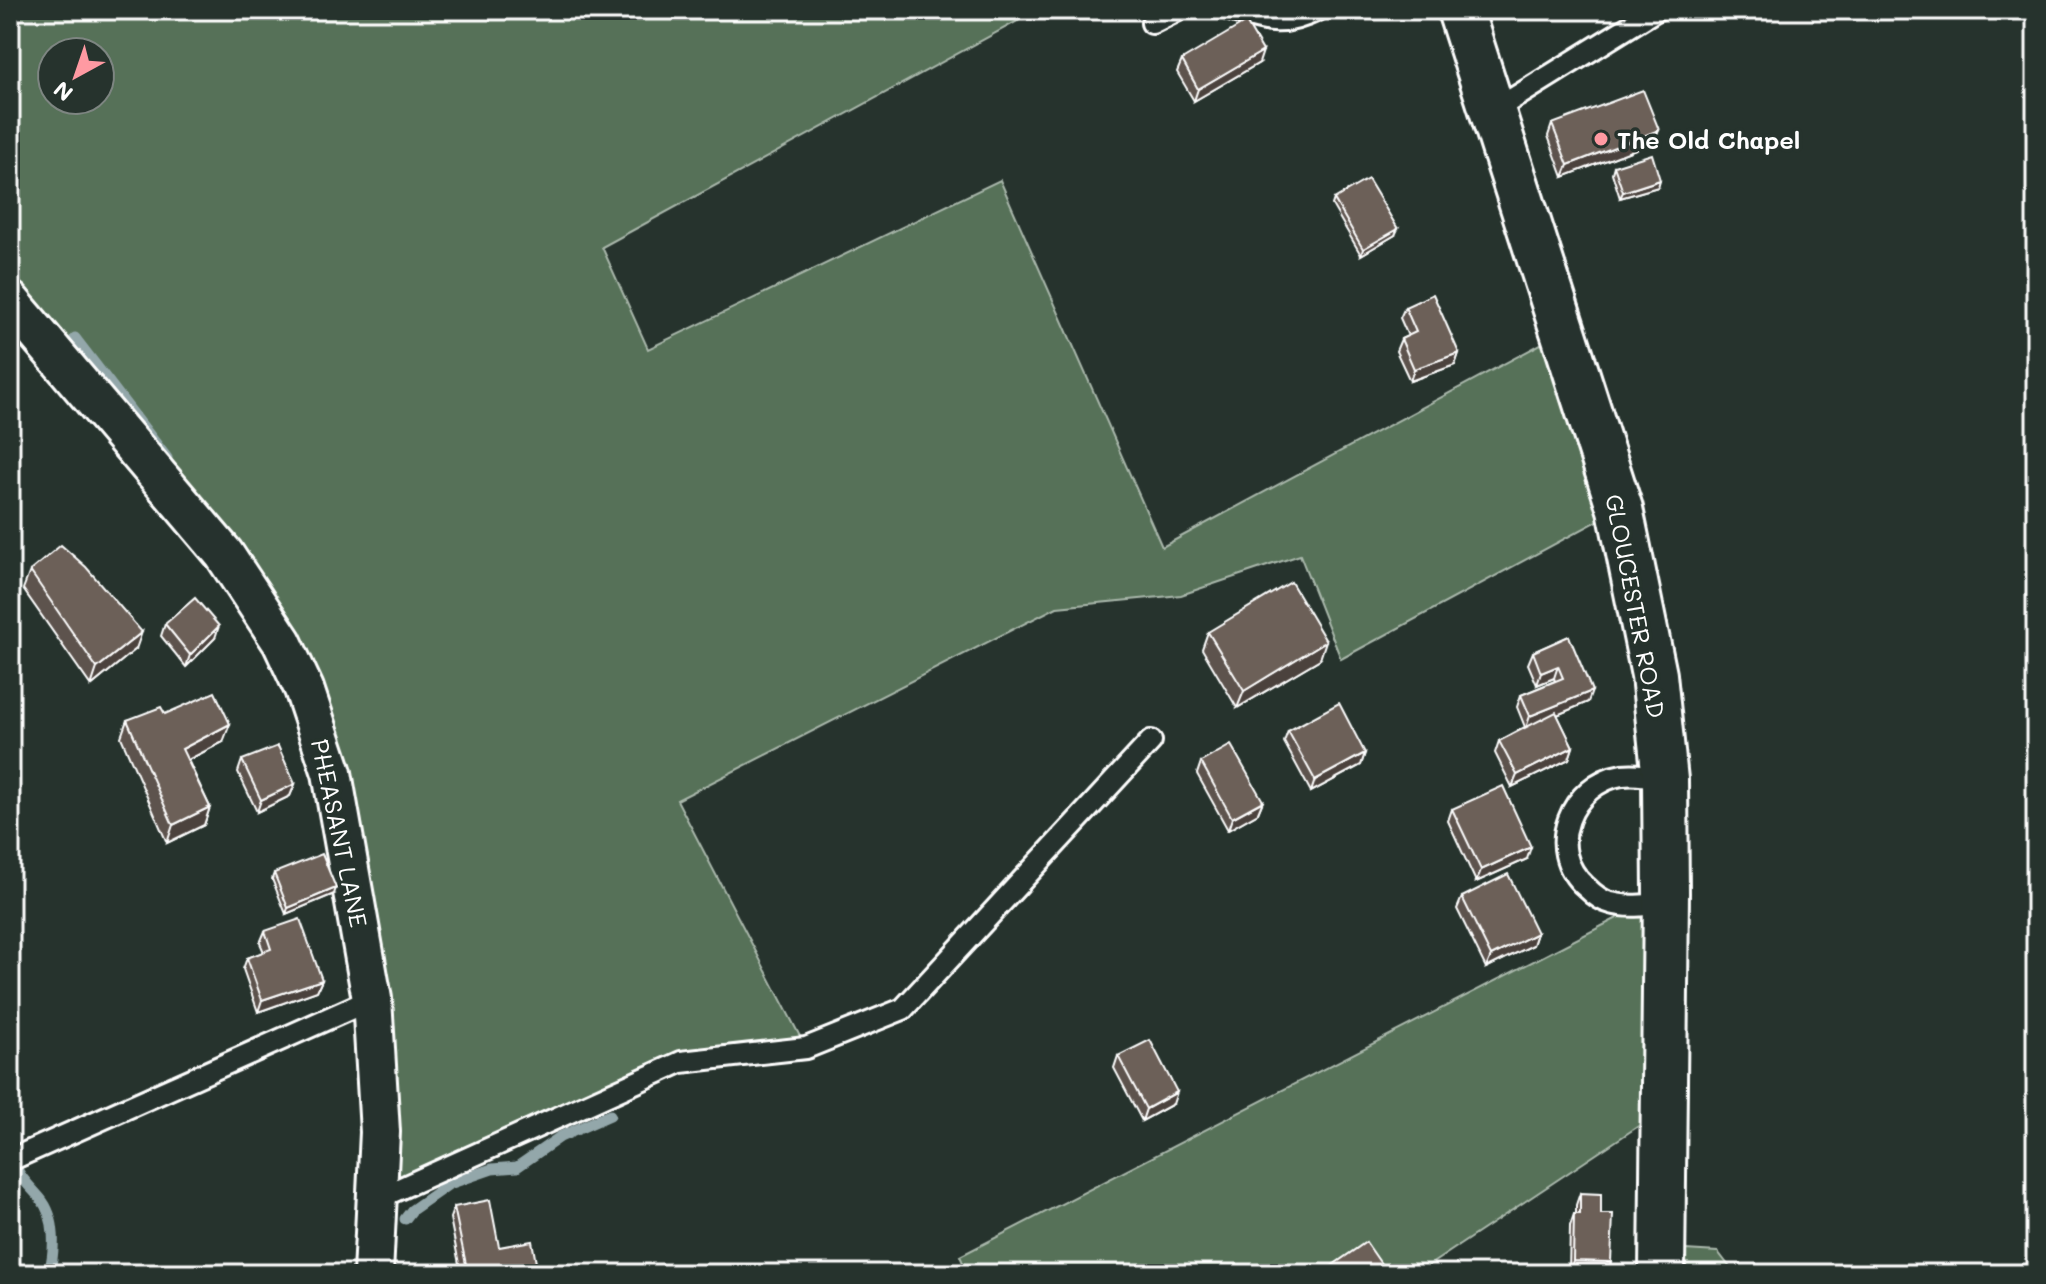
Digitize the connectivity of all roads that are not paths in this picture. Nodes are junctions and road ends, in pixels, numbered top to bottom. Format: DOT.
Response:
graph roads {
  1 [pos="1178,10"];
  2 [pos="1230,10"];
  3 [pos="1318,10"];
  4 [pos="1460,10"];
  5 [pos="1656,10"];
  6 [pos="1152,23"];
  7 [pos="1493,111"];
  8 [pos="10,301"];
  9 [pos="1151,741"];
  10 [pos="1665,780"];
  11 [pos="1666,903"];
  12 [pos="372,999"];
  13 [pos="10,1160"];
  14 [pos="379,1198"];
  15 [pos="373,1274"];
  16 [pos="1662,1274"];
  1 -- 6 [label="lane"];
  2 -- 3 [label="lane"];
  4 -- 7 [label="main road, GLOUCESTER ROAD"];
  5 -- 7 [label="lane"];
  7 -- 10 [label="main road, GLOUCESTER ROAD"];
  8 -- 12 [label="street, PHEASANT LANE"];
  9 -- 14 [label="lane"];
  10 -- 11 [label="main road, GLOUCESTER ROAD"];
  10 -- 11 [label="lane"];
  11 -- 16 [label="main road, GLOUCESTER ROAD"];
  12 -- 13 [label="lane"];
  12 -- 14 [label="street, PHEASANT LANE"];
  14 -- 15 [label="street, PHEASANT LANE"];
}
